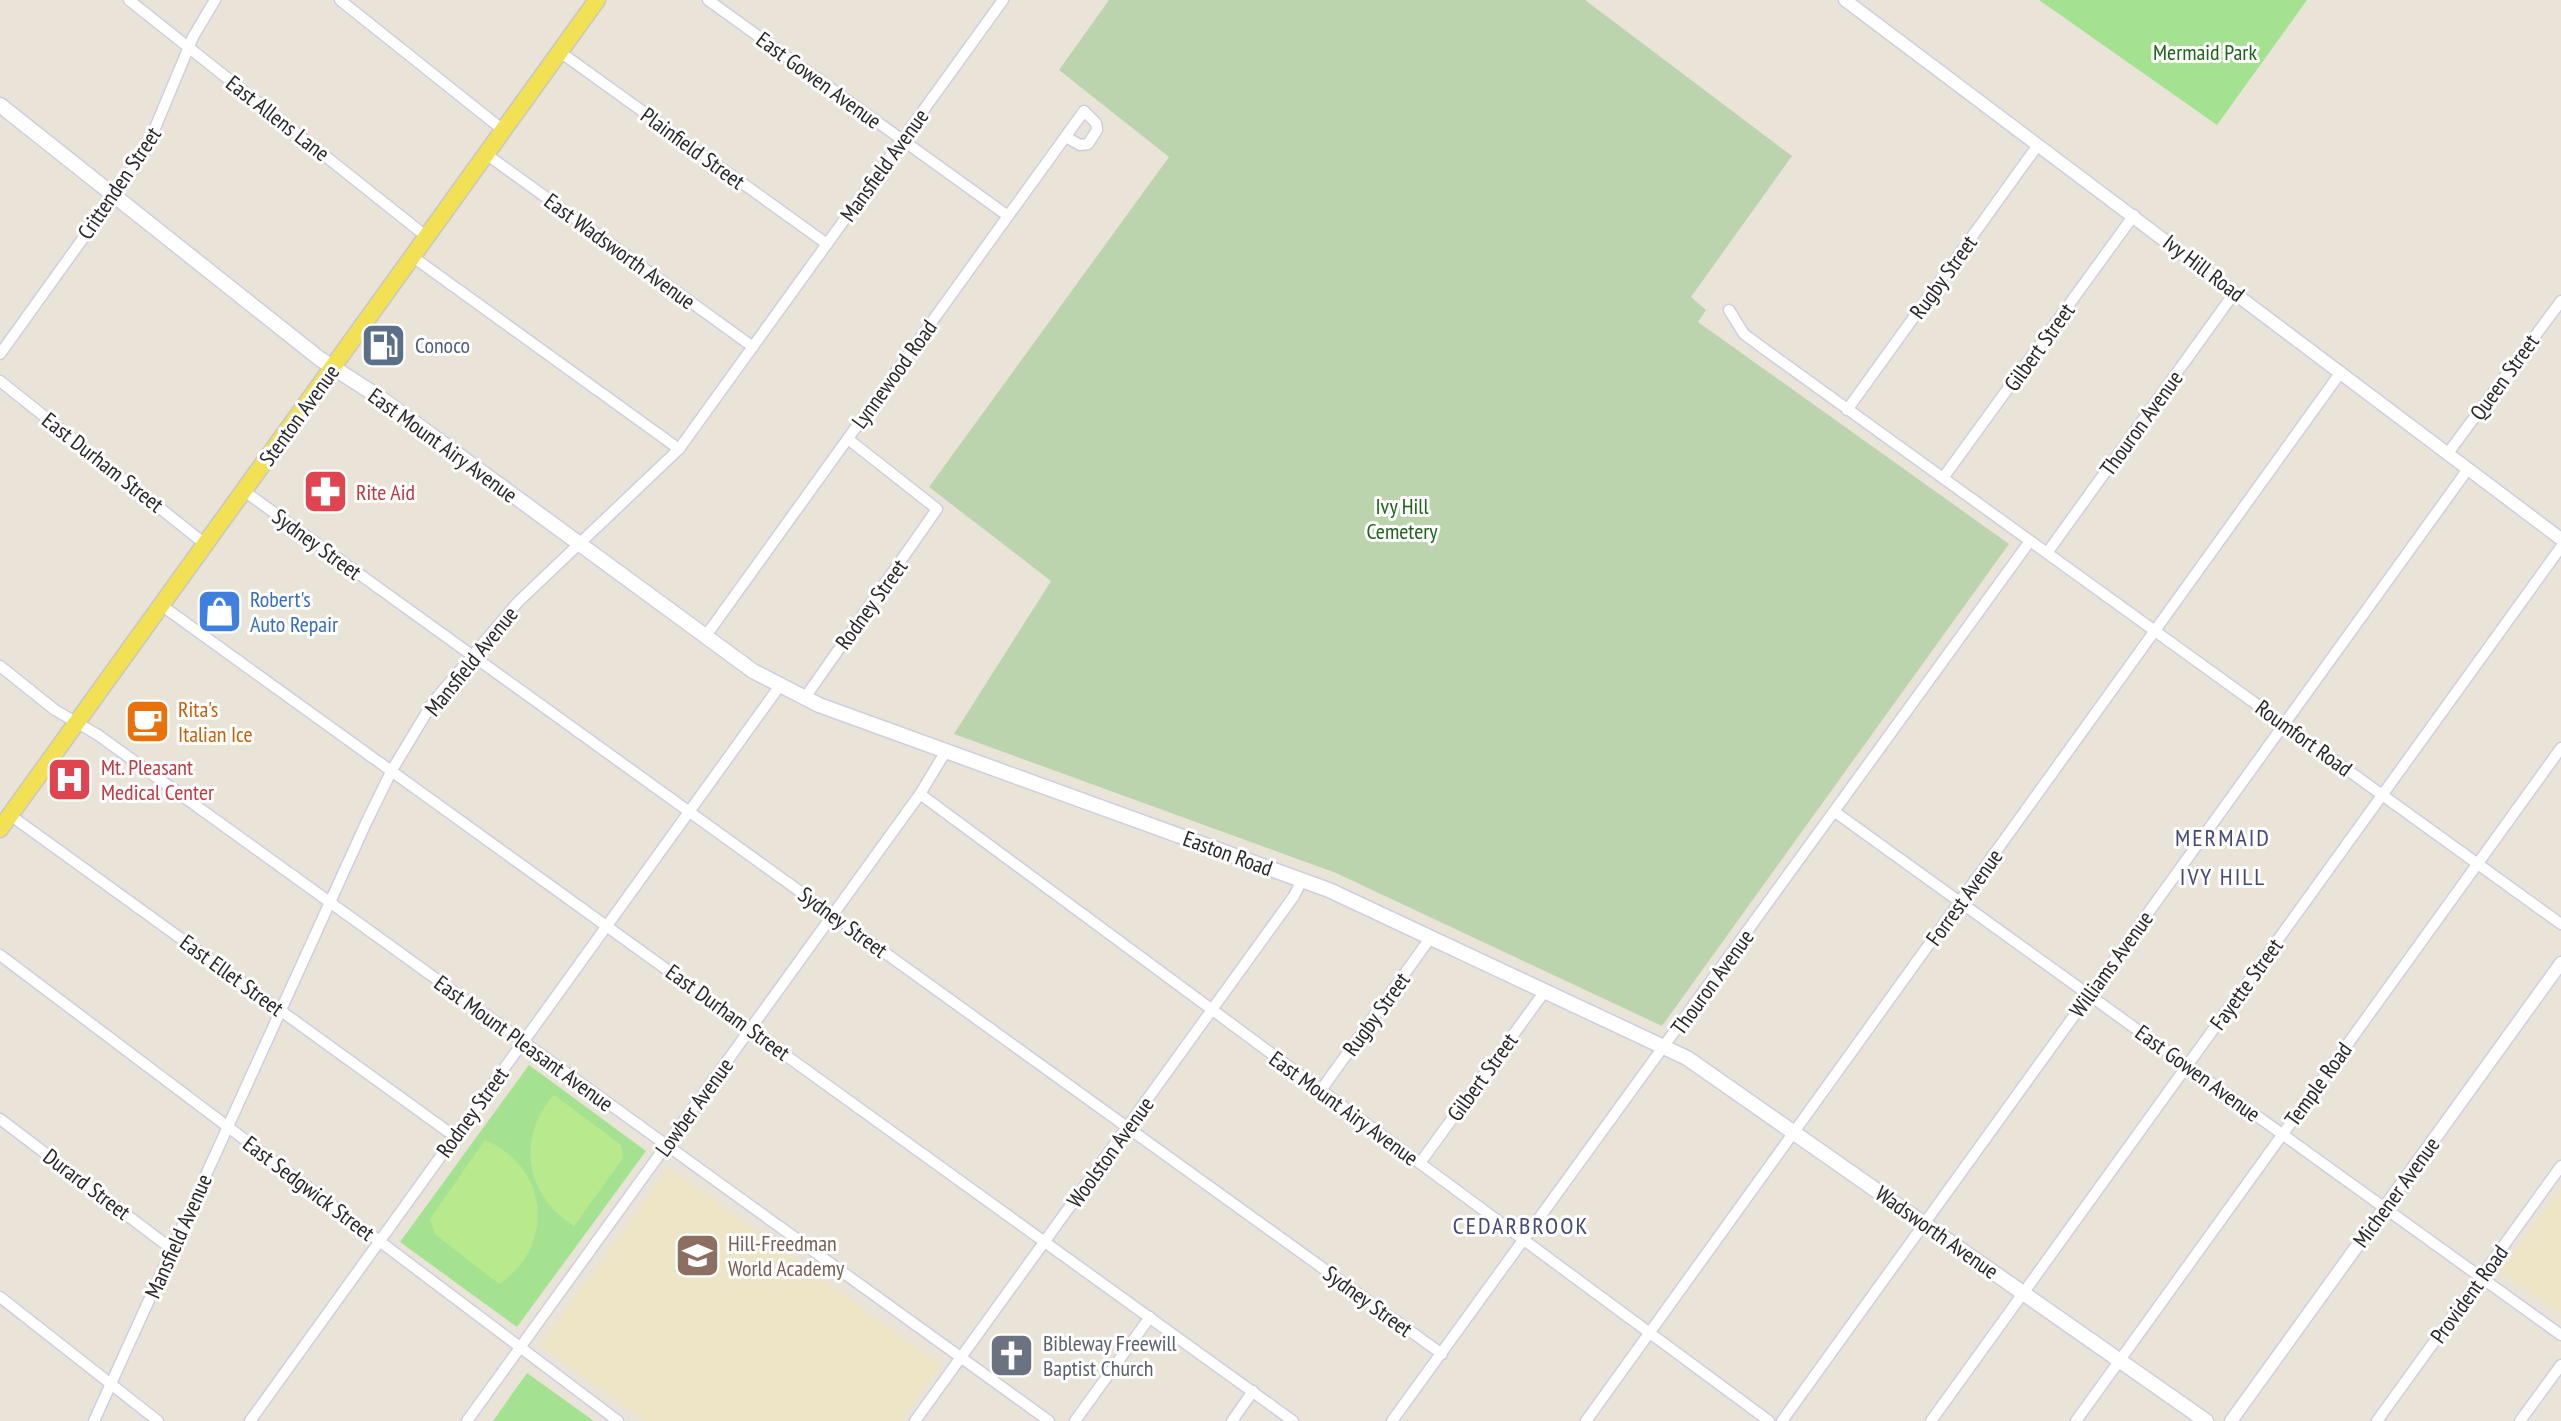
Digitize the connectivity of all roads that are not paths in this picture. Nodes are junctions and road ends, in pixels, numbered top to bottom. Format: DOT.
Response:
graph roads {
  1 [pos="129,0"];
  2 [pos="215,0"];
  3 [pos="340,0"];
  4 [pos="597,0"];
  5 [pos="708,0"];
  6 [pos="1003,0"];
  7 [pos="1845,0"];
  8 [pos="188,48"];
  9 [pos="560,52"];
  10 [pos="0,105"];
  11 [pos="503,130"];
  12 [pos="1066,137"];
  13 [pos="902,140"];
  14 [pos="2038,145"];
  15 [pos="486,154"];
  16 [pos="114,196"];
  17 [pos="2134,215"];
  18 [pos="1008,216"];
  19 [pos="427,237"];
  20 [pos="827,244"];
  21 [pos="413,257"];
  22 [pos="2235,292"];
  23 [pos="2561,301"];
  24 [pos="1729,310"];
  25 [pos="753,347"];
  26 [pos="0,354"];
  27 [pos="333,367"];
  28 [pos="2341,372"];
  29 [pos="0,381"];
  30 [pos="1847,410"];
  31 [pos="848,439"];
  32 [pos="679,449"];
  33 [pos="2448,453"];
  34 [pos="2468,469"];
  35 [pos="1943,478"];
  36 [pos="244,491"];
  37 [pos="2561,539"];
  38 [pos="2030,541"];
  39 [pos="205,544"];
  40 [pos="579,544"];
  41 [pos="2561,547"];
  42 [pos="2047,553"];
  43 [pos="161,605"];
  44 [pos="2155,631"];
  45 [pos="705,637"];
  46 [pos="472,653"];
  47 [pos="0,666"];
  48 [pos="779,687"];
  49 [pos="804,699"];
  50 [pos="77,723"];
  51 [pos="2285,723"];
  52 [pos="2561,748"];
  53 [pos="946,751"];
  54 [pos="392,770"];
  55 [pos="920,794"];
  56 [pos="2382,794"];
  57 [pos="690,811"];
  58 [pos="1835,812"];
  59 [pos="10,815"];
  60 [pos="0,829"];
  61 [pos="2478,864"];
  62 [pos="1302,880"];
  63 [pos="1960,901"];
  64 [pos="329,902"];
  65 [pos="833,915"];
  66 [pos="2561,924"];
  67 [pos="607,926"];
  68 [pos="1431,937"];
  69 [pos="0,955"];
  70 [pos="2561,963"];
  71 [pos="1545,991"];
  72 [pos="2089,995"];
  73 [pos="280,1010"];
  74 [pos="1212,1010"];
  75 [pos="751,1029"];
  76 [pos="523,1042"];
  77 [pos="1664,1047"];
  78 [pos="2187,1065"];
  79 [pos="1321,1090"];
  80 [pos="0,1119"];
  81 [pos="1128,1127"];
  82 [pos="228,1128"];
  83 [pos="1795,1132"];
  84 [pos="2283,1134"];
  85 [pos="454,1136"];
  86 [pos="667,1145"];
  87 [pos="1420,1163"];
  88 [pos="2561,1166"];
  89 [pos="2385,1207"];
  90 [pos="1924,1224"];
  91 [pos="1524,1240"];
  92 [pos="1046,1241"];
  93 [pos="380,1242"];
  94 [pos="173,1250"];
  95 [pos="2482,1277"];
  96 [pos="2023,1293"];
  97 [pos="0,1298"];
  98 [pos="1150,1317"];
  99 [pos="1649,1332"];
  100 [pos="2561,1335"];
  101 [pos="518,1349"];
  102 [pos="1442,1354"];
  103 [pos="961,1358"];
  104 [pos="2120,1360"];
  105 [pos="2561,1365"];
  106 [pos="111,1386"];
  107 [pos="1253,1391"];
  108 [pos="94,1421"];
  109 [pos="158,1421"];
  110 [pos="250,1421"];
  111 [pos="467,1421"];
  112 [pos="618,1421"];
  113 [pos="915,1421"];
  114 [pos="1049,1421"];
  115 [pos="1075,1421"];
  116 [pos="1232,1421"];
  117 [pos="1293,1421"];
  118 [pos="1392,1421"];
  119 [pos="1586,1421"];
  120 [pos="1769,1421"];
  121 [pos="1782,1421"];
  122 [pos="1931,1421"];
  123 [pos="2076,1421"];
  124 [pos="2206,1421"];
  125 [pos="2231,1421"];
  126 [pos="2377,1421"];
  127 [pos="2520,1421"];
  1 -- 8 [label="street, East Allens Lane"];
  2 -- 8 [label="street, Crittenden Street"];
  3 -- 11 [label="street"];
  4 -- 9 [label="main road, Stenton Avenue"];
  5 -- 13 [label="street, East Gowen Avenue"];
  6 -- 13 [label="street, Mansfield Avenue"];
  7 -- 14 [label="street, Ivy Hill Road"];
  8 -- 16 [label="street, Crittenden Street"];
  8 -- 19 [label="street, East Allens Lane"];
  9 -- 11 [label="main road, Stenton Avenue"];
  9 -- 20 [label="street, Plainfield Street"];
  10 -- 16 [label="main road, East Mount Airy Avenue"];
  11 -- 15 [label="main road, Stenton Avenue"];
  12 -- 12 [label="street, Lynnewood Road"];
  12 -- 18 [label="street, Lynnewood Road"];
  13 -- 18 [label="street, East Gowen Avenue"];
  13 -- 20 [label="street, Mansfield Avenue"];
  14 -- 17 [label="street, Ivy Hill Road"];
  14 -- 30 [label="street, Rugby Street"];
  15 -- 19 [label="main road, Stenton Avenue"];
  15 -- 25 [label="street, East Wadsworth Avenue"];
  16 -- 26 [label="street, Crittenden Street"];
  16 -- 27 [label="main road, East Mount Airy Avenue"];
  17 -- 22 [label="street, Ivy Hill Road"];
  17 -- 35 [label="street, Gilbert Street"];
  18 -- 31 [label="street, Lynnewood Road"];
  19 -- 21 [label="main road, Stenton Avenue"];
  20 -- 25 [label="street, Mansfield Avenue"];
  21 -- 27 [label="main road, Stenton Avenue"];
  21 -- 32 [label="street"];
  22 -- 28 [label="street, Ivy Hill Road"];
  22 -- 42 [label="street, Thouron Avenue"];
  23 -- 33 [label="street, Queen Street"];
  24 -- 30 [label="street"];
  25 -- 32 [label="street, Mansfield Avenue"];
  27 -- 36 [label="main road, Stenton Avenue"];
  27 -- 40 [label="main road, East Mount Airy Avenue"];
  28 -- 33 [label="street, Ivy Hill Road"];
  28 -- 44 [label="street, Forrest Avenue"];
  29 -- 39 [label="street, East Durham Street"];
  30 -- 35 [label="street"];
  31 -- 45 [label="street, Lynnewood Road"];
  31 -- 49 [label="street, Rodney Street"];
  32 -- 40 [label="street, Mansfield Avenue"];
  33 -- 34 [label="street, Ivy Hill Road"];
  34 -- 37 [label="street, Ivy Hill Road"];
  34 -- 51 [label="street, Williams Avenue"];
  35 -- 38 [label="street"];
  36 -- 39 [label="main road, Stenton Avenue"];
  36 -- 46 [label="street, Sydney Street"];
  38 -- 42 [label="street, Roumfort Road"];
  38 -- 58 [label="street, Thouron Avenue"];
  39 -- 43 [label="main road, Stenton Avenue"];
  40 -- 45 [label="main road, East Mount Airy Avenue"];
  40 -- 46 [label="street, Mansfield Avenue"];
  41 -- 56 [label="street, Fayette Street"];
  42 -- 44 [label="street, Roumfort Road"];
  43 -- 50 [label="main road, Stenton Avenue"];
  43 -- 54 [label="street, East Durham Street"];
  44 -- 51 [label="street, Roumfort Road"];
  44 -- 63 [label="street, Forrest Avenue"];
  45 -- 48 [label="main road, East Mount Airy Avenue"];
  46 -- 54 [label="street, Mansfield Avenue"];
  46 -- 57 [label="street, Sydney Street"];
  47 -- 50 [label="street, East Mount Pleasant Avenue"];
  48 -- 49 [label="main road, Easton Road"];
  48 -- 57 [label="street, Rodney Street"];
  49 -- 53 [label="main road, Easton Road"];
  50 -- 59 [label="main road, Stenton Avenue"];
  50 -- 64 [label="street, East Mount Pleasant Avenue"];
  51 -- 56 [label="street, Roumfort Road"];
  51 -- 72 [label="street, Williams Avenue"];
  52 -- 61 [label="street, Temple Road"];
  53 -- 55 [label="street, Lowber Avenue"];
  53 -- 62 [label="main road, Easton Road"];
  54 -- 64 [label="street, Mansfield Avenue"];
  54 -- 67 [label="street, East Durham Street"];
  55 -- 65 [label="street, Lowber Avenue"];
  55 -- 74 [label="street, East Mount Airy Avenue"];
  56 -- 61 [label="street, Roumfort Road"];
  56 -- 78 [label="street, Fayette Street"];
  57 -- 65 [label="street, Sydney Street"];
  57 -- 67 [label="street, Rodney Street"];
  58 -- 63 [label="street, East Gowen Avenue"];
  58 -- 77 [label="street, Thouron Avenue"];
  59 -- 60 [label="main road, Stenton Avenue"];
  59 -- 73 [label="street, East Ellet Street"];
  61 -- 66 [label="street, Roumfort Road"];
  61 -- 84 [label="street, Temple Road"];
  62 -- 68 [label="main road, Easton Road"];
  62 -- 74 [label="street, Woolston Avenue"];
  63 -- 72 [label="street, East Gowen Avenue"];
  63 -- 83 [label="street, Forrest Avenue"];
  64 -- 73 [label="street, Mansfield Avenue"];
  64 -- 76 [label="street, East Mount Pleasant Avenue"];
  65 -- 75 [label="street, Lowber Avenue"];
  65 -- 81 [label="street, Sydney Street"];
  67 -- 75 [label="street, East Durham Street"];
  67 -- 76 [label="street, Rodney Street"];
  68 -- 71 [label="main road, Easton Road"];
  68 -- 79 [label="street, Rugby Street"];
  69 -- 82 [label="street, East Sedgwick Street"];
  70 -- 89 [label="street, Michener Avenue"];
  71 -- 77 [label="main road, Easton Road"];
  71 -- 87 [label="street, Gilbert Street"];
  72 -- 78 [label="street, East Gowen Avenue"];
  72 -- 90 [label="street, Williams Avenue"];
  73 -- 82 [label="street, Mansfield Avenue"];
  73 -- 85 [label="street, East Ellet Street"];
  74 -- 79 [label="street, East Mount Airy Avenue"];
  74 -- 81 [label="street, Woolston Avenue"];
  75 -- 86 [label="street, Lowber Avenue"];
  75 -- 92 [label="street, East Durham Street"];
  76 -- 85 [label="street, Rodney Street"];
  76 -- 86 [label="street, East Mount Pleasant Avenue"];
  77 -- 83 [label="main road, Wadsworth Avenue"];
  77 -- 91 [label="street, Thouron Avenue"];
  78 -- 84 [label="street, East Gowen Avenue"];
  78 -- 96 [label="street, Fayette Street"];
  79 -- 87 [label="street, East Mount Airy Avenue"];
  80 -- 94 [label="street, Durard Street"];
  81 -- 92 [label="street, Woolston Avenue"];
  81 -- 102 [label="street, Sydney Street"];
  82 -- 93 [label="street, East Sedgwick Street"];
  82 -- 94 [label="street, Mansfield Avenue"];
  83 -- 90 [label="main road, Wadsworth Avenue"];
  83 -- 99 [label="street, Forrest Avenue"];
  84 -- 89 [label="street, East Gowen Avenue"];
  84 -- 104 [label="street, Temple Road"];
  85 -- 93 [label="street, Rodney Street"];
  86 -- 101 [label="street, Lowber Avenue"];
  86 -- 103 [label="street, East Mount Pleasant Avenue"];
  87 -- 91 [label="street, East Mount Airy Avenue"];
  88 -- 95 [label="street, Provident Road"];
  89 -- 95 [label="street, East Gowen Avenue"];
  89 -- 125 [label="street, Michener Avenue"];
  90 -- 96 [label="main road, Wadsworth Avenue"];
  90 -- 121 [label="street, Williams Avenue"];
  91 -- 99 [label="street, East Mount Airy Avenue"];
  91 -- 102 [label="street, Thouron Avenue"];
  92 -- 98 [label="street, East Durham Street"];
  92 -- 103 [label="street, Woolston Avenue"];
  93 -- 101 [label="street, East Sedgwick Street"];
  93 -- 110 [label="street, Rodney Street"];
  94 -- 106 [label="street, Mansfield Avenue"];
  95 -- 100 [label="street, East Gowen Avenue"];
  95 -- 126 [label="street, Provident Road"];
  96 -- 104 [label="main road, Wadsworth Avenue"];
  96 -- 122 [label="street, Fayette Street"];
  97 -- 106 [label="street"];
  98 -- 107 [label="street, East Durham Street"];
  98 -- 115 [label="street"];
  99 -- 119 [label="street, Forrest Avenue"];
  99 -- 120 [label="street, East Mount Airy Avenue"];
  101 -- 111 [label="street, Lowber Avenue"];
  101 -- 112 [label="street, East Sedgwick Street"];
  102 -- 118 [label="street, Thouron Avenue"];
  103 -- 113 [label="street, Woolston Avenue"];
  103 -- 114 [label="street, East Mount Pleasant Avenue"];
  104 -- 123 [label="street, Temple Road"];
  104 -- 124 [label="main road, Wadsworth Avenue"];
  105 -- 127 [label="street"];
  106 -- 108 [label="street, Mansfield Avenue"];
  106 -- 109 [label="street"];
  107 -- 116 [label="street"];
  107 -- 117 [label="street, East Durham Street"];
}
